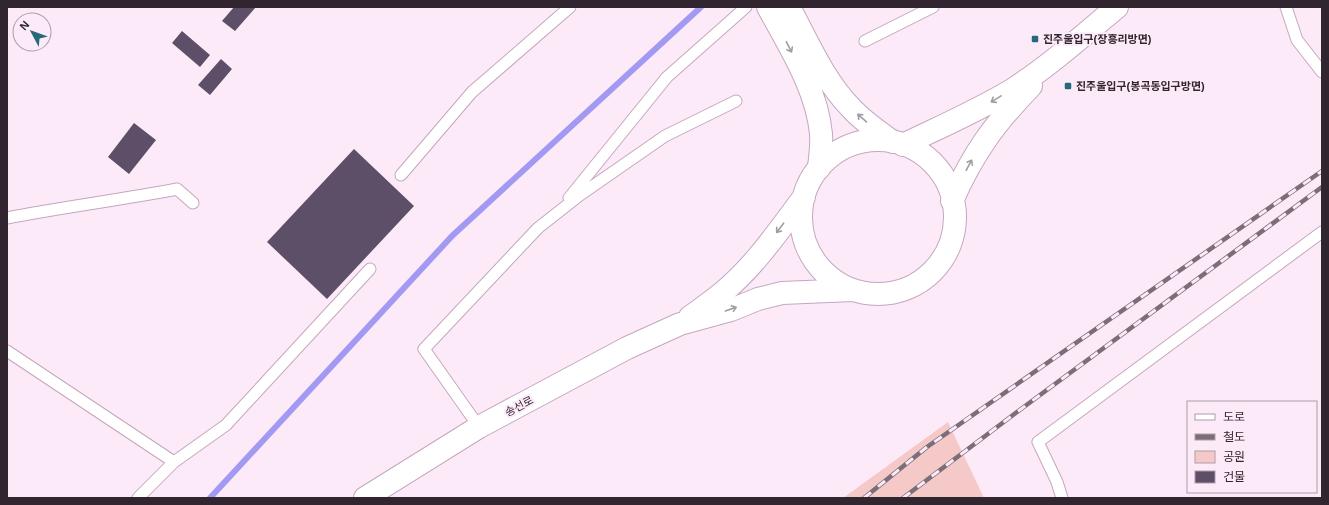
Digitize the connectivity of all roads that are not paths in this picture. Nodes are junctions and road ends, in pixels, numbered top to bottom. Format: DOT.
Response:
graph roads {
  1 [pos="570,7"];
  2 [pos="746,7"];
  3 [pos="933,7"];
  4 [pos="1118,7"];
  5 [pos="1286,7"];
  6 [pos="776,9"];
  7 [pos="865,41"];
  8 [pos="1073,44"];
  9 [pos="1322,72"];
  10 [pos="736,101"];
  11 [pos="898,143"];
  12 [pos="819,168"];
  13 [pos="402,175"];
  14 [pos="804,197"];
  15 [pos="952,200"];
  16 [pos="193,203"];
  17 [pos="558,212"];
  18 [pos="7,218"];
  19 [pos="1322,232"];
  20 [pos="370,268"];
  21 [pos="853,290"];
  22 [pos="680,324"];
  23 [pos="7,351"];
  24 [pos="479,427"];
  25 [pos="174,462"];
  26 [pos="138,498"];
  27 [pos="365,498"];
  28 [pos="1062,498"];
  1 -- 13 [label="lane"];
  2 -- 17 [label="lane"];
  3 -- 7 [label="lane"];
  4 -- 8 [label="main road"];
  5 -- 9 [label="lane"];
  11 -- 6 [label="main road, one-way"];
  6 -- 12 [label="main road, one-way"];
  8 -- 11 [label="main road, one-way"];
  15 -- 8 [label="main road, one-way"];
  10 -- 17 [label="lane"];
  11 -- 12 [label="main road"];
  11 -- 15 [label="main road"];
  12 -- 14 [label="main road"];
  14 -- 21 [label="main road"];
  14 -- 22 [label="main road, one-way"];
  15 -- 21 [label="main road"];
  16 -- 18 [label="lane"];
  17 -- 24 [label="lane"];
  19 -- 28 [label="lane"];
  20 -- 25 [label="lane"];
  22 -- 21 [label="main road, one-way"];
  22 -- 24 [label="main road, 송선로"];
  23 -- 25 [label="lane"];
  24 -- 27 [label="main road, 송선로"];
  25 -- 26 [label="lane"];
}
